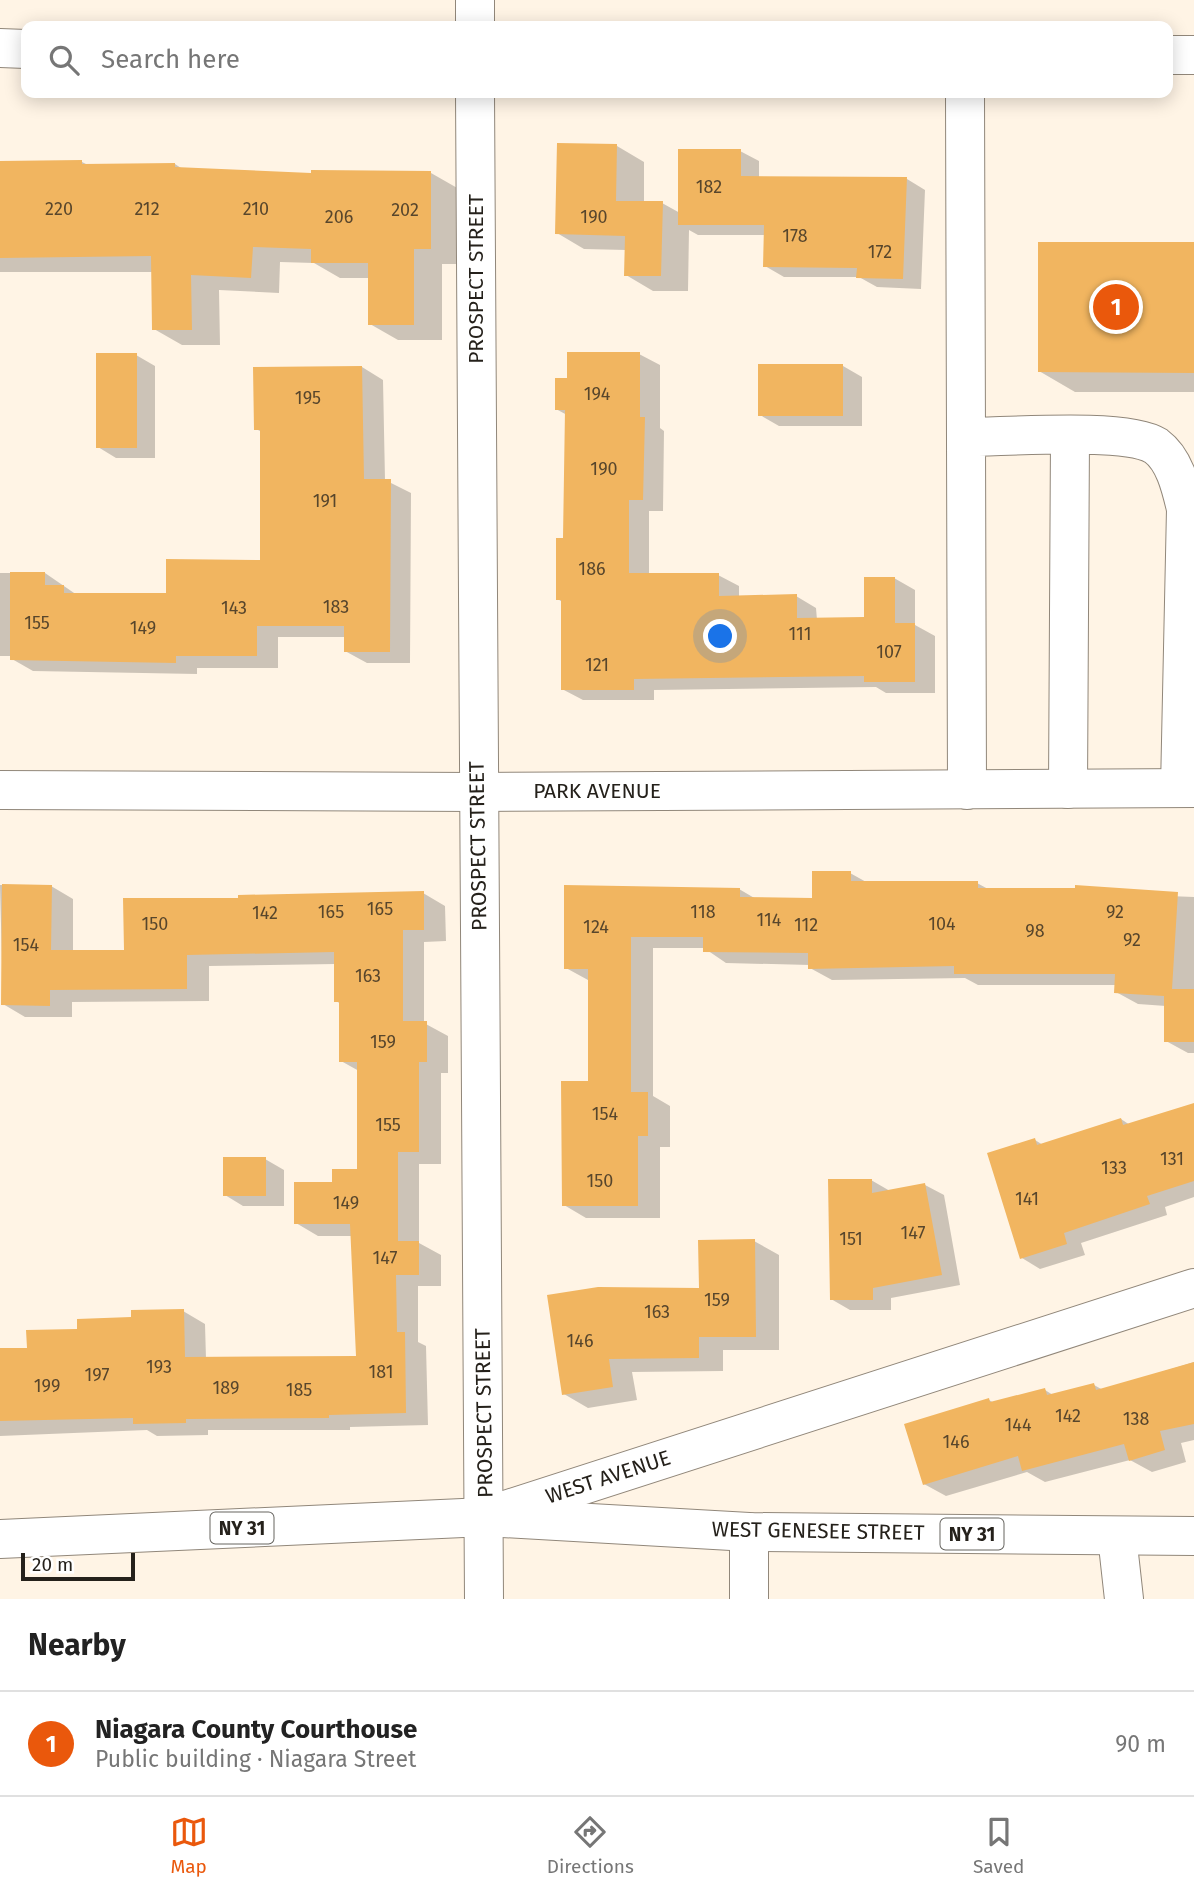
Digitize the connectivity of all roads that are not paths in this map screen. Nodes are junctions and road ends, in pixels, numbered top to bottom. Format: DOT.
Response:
graph roads {
  1 [pos="475,0"];
  2 [pos="475,21"];
  3 [pos="0,48"];
  4 [pos="21,48"];
  5 [pos="1173,55"];
  6 [pos="1194,55"];
  7 [pos="475,98"];
  8 [pos="965,98"];
  9 [pos="966,437"];
  10 [pos="1070,437"];
  11 [pos="1187,788"];
  12 [pos="1068,789"];
  13 [pos="0,790"];
  14 [pos="967,790"];
  15 [pos="477,792"];
  16 [pos="1194,1288"];
  17 [pos="485,1517"];
  18 [pos="749,1532"];
  19 [pos="1117,1536"];
  20 [pos="1194,1536"];
  21 [pos="0,1539"];
  22 [pos="484,1599"];
  23 [pos="749,1599"];
  24 [pos="1124,1599"];
  1 -- 2 [label="main road"];
  3 -- 4 [label="main road"];
  5 -- 6 [label="main road"];
  7 -- 15 [label="main road, PROSPECT STREET"];
  8 -- 9 [label="main road"];
  9 -- 10 [label="main road"];
  9 -- 14 [label="main road"];
  10 -- 11 [label="main road"];
  10 -- 12 [label="main road"];
  11 -- 12 [label="main road, PARK AVENUE"];
  12 -- 14 [label="main road, PARK AVENUE"];
  13 -- 15 [label="main road, PARK AVENUE"];
  14 -- 15 [label="main road, PARK AVENUE"];
  15 -- 17 [label="main road, PROSPECT STREET"];
  16 -- 17 [label="main road, WEST AVENUE"];
  17 -- 18 [label="main road, WEST GENESEE STREET / NY 31"];
  17 -- 21 [label="main road, WEST AVENUE / NY 31"];
  17 -- 22 [label="main road, PROSPECT STREET"];
  18 -- 19 [label="main road, WEST GENESEE STREET / NY 31"];
  18 -- 23 [label="main road"];
  19 -- 20 [label="main road, WEST GENESEE STREET / NY 31"];
  19 -- 24 [label="main road"];
}
